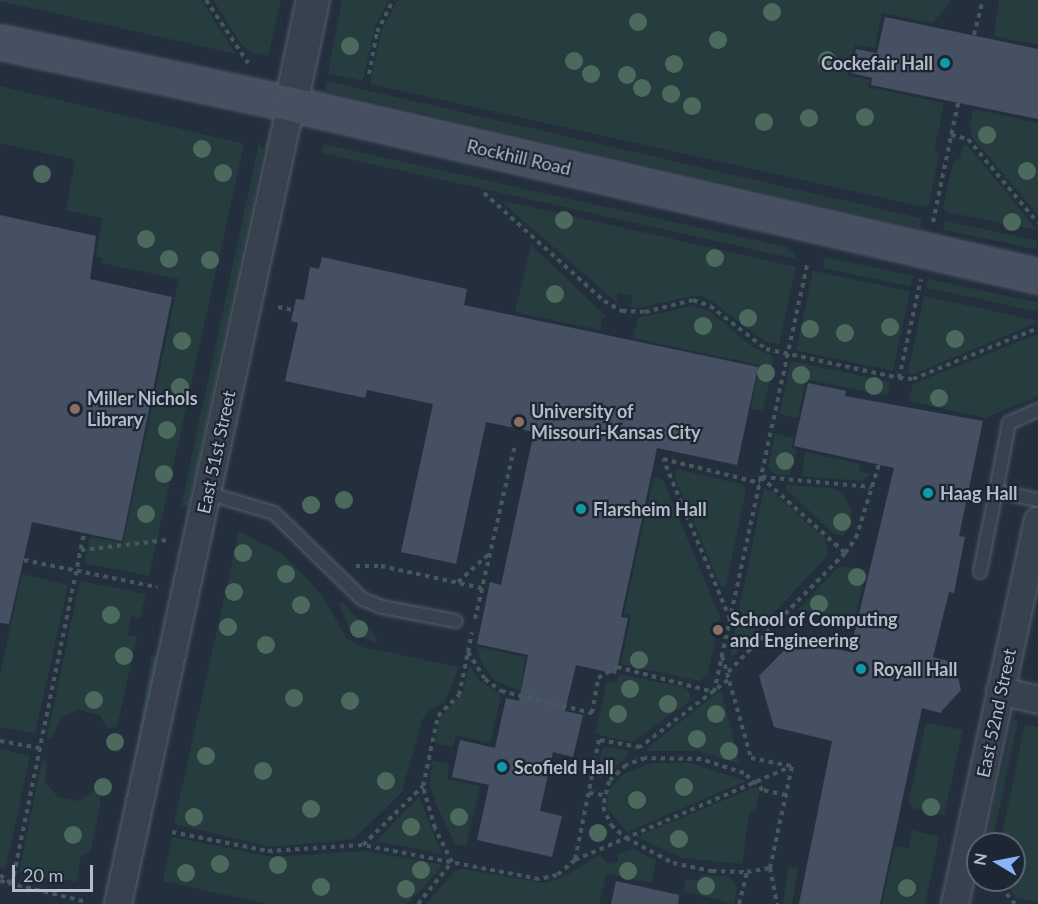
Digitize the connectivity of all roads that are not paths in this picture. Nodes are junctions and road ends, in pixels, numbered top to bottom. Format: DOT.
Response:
graph roads {
  1 [pos="313,0"];
  2 [pos="0,42"];
  3 [pos="291,104"];
  4 [pos="1038,276"];
  5 [pos="1038,410"];
  6 [pos="996,491"];
  7 [pos="207,493"];
  8 [pos="1038,500"];
  9 [pos="1038,521"];
  10 [pos="980,572"];
  11 [pos="456,621"];
  12 [pos="1000,692"];
  13 [pos="1038,700"];
  14 [pos="118,904"];
  15 [pos="955,904"];
  1 -- 3 [label="street, East 51st Street"];
  2 -- 3 [label="main road, Rockhill Road"];
  3 -- 4 [label="main road, Rockhill Road"];
  3 -- 7 [label="street, East 51st Street"];
  5 -- 6 [label="lane"];
  6 -- 8 [label="lane"];
  6 -- 10 [label="lane"];
  7 -- 11 [label="lane"];
  7 -- 14 [label="street, East 51st Street"];
  9 -- 12 [label="street, East 52nd Street"];
  12 -- 13 [label="street"];
  12 -- 15 [label="street, East 52nd Street"];
}
